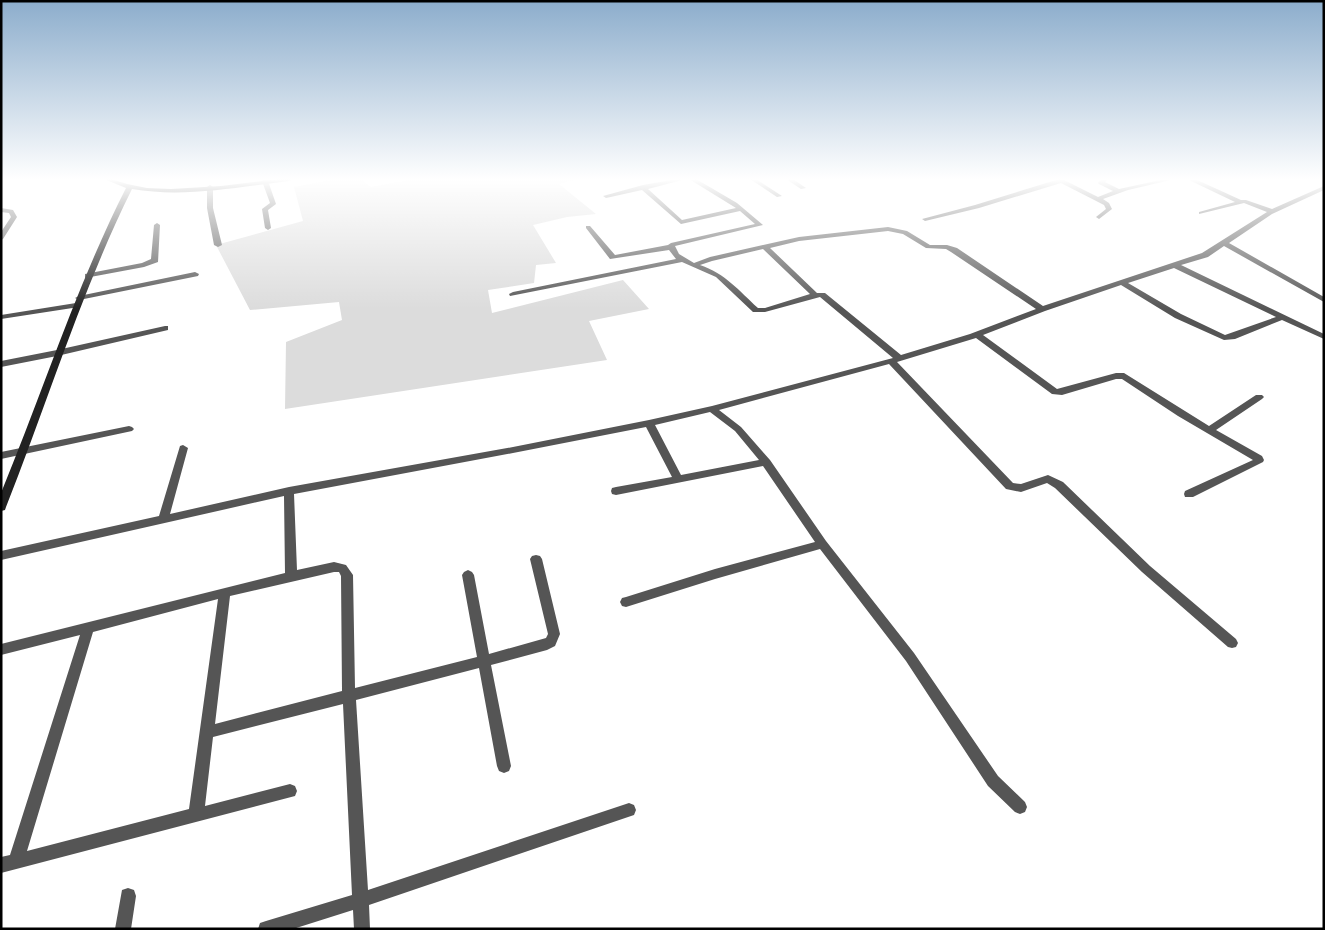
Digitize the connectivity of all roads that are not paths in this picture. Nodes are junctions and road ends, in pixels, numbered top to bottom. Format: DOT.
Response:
graph roads {
  1 [pos="9,222"];
  2 [pos="111,222"];
  3 [pos="213,222"];
  4 [pos="267,222"];
  5 [pos="758,222"];
  6 [pos="1256,222"];
  7 [pos="157,225"];
  8 [pos="588,226"];
  9 [pos="268,228"];
  10 [pos="1,238"];
  11 [pos="1223,242"];
  12 [pos="218,245"];
  13 [pos="765,247"];
  14 [pos="671,248"];
  15 [pos="683,260"];
  16 [pos="694,264"];
  17 [pos="1174,266"];
  18 [pos="196,274"];
  19 [pos="88,276"];
  20 [pos="1123,283"];
  21 [pos="513,294"];
  22 [pos="814,295"];
  23 [pos="1324,300"];
  24 [pos="77,301"];
  25 [pos="1042,309"];
  26 [pos="1,317"];
  27 [pos="1282,317"];
  28 [pos="165,328"];
  29 [pos="977,334"];
  30 [pos="1324,338"];
  31 [pos="57,353"];
  32 [pos="895,359"];
  33 [pos="1,364"];
  34 [pos="1259,398"];
  35 [pos="712,409"];
  36 [pos="649,423"];
  37 [pos="129,430"];
  38 [pos="1208,430"];
  39 [pos="182,448"];
  40 [pos="24,451"];
  41 [pos="1,456"];
  42 [pos="766,462"];
  43 [pos="678,479"];
  44 [pos="289,491"];
  45 [pos="616,491"];
  46 [pos="1189,494"];
  47 [pos="1,507"];
  48 [pos="163,520"];
  49 [pos="822,544"];
  50 [pos="1,556"];
  51 [pos="536,559"];
  52 [pos="468,575"];
  53 [pos="291,576"];
  54 [pos="225,593"];
  55 [pos="626,602"];
  56 [pos="88,628"];
  57 [pos="1232,643"];
  58 [pos="1,650"];
  59 [pos="484,662"];
  60 [pos="349,697"];
  61 [pos="208,732"];
  62 [pos="504,766"];
  63 [pos="290,791"];
  64 [pos="1020,807"];
  65 [pos="629,810"];
  66 [pos="196,815"];
  67 [pos="16,861"];
  68 [pos="1,865"];
  69 [pos="128,896"];
  70 [pos="361,900"];
  71 [pos="123,929"];
  72 [pos="266,929"];
  73 [pos="362,929"];
  1 -- 10 [label="street"];
  2 -- 19 [label="street"];
  3 -- 12 [label="street"];
  4 -- 9 [label="street"];
  5 -- 14 [label="street"];
  6 -- 11 [label="street"];
  7 -- 19 [label="street"];
  8 -- 14 [label="street"];
  11 -- 17 [label="street"];
  11 -- 23 [label="street"];
  13 -- 16 [label="street"];
  13 -- 22 [label="street"];
  13 -- 25 [label="street"];
  14 -- 15 [label="street"];
  15 -- 16 [label="street"];
  15 -- 21 [label="street"];
  16 -- 22 [label="street"];
  17 -- 20 [label="street"];
  17 -- 27 [label="street"];
  18 -- 24 [label="street"];
  19 -- 24 [label="street"];
  20 -- 25 [label="street"];
  20 -- 27 [label="street"];
  22 -- 32 [label="street"];
  24 -- 26 [label="street"];
  24 -- 31 [label="street"];
  25 -- 29 [label="street"];
  27 -- 30 [label="street"];
  28 -- 31 [label="street"];
  29 -- 32 [label="street"];
  29 -- 38 [label="street"];
  31 -- 33 [label="street"];
  31 -- 40 [label="street"];
  32 -- 35 [label="street"];
  32 -- 57 [label="street"];
  34 -- 38 [label="street"];
  35 -- 36 [label="street"];
  35 -- 42 [label="street"];
  36 -- 43 [label="street"];
  36 -- 44 [label="street"];
  37 -- 40 [label="street"];
  38 -- 46 [label="street"];
  39 -- 48 [label="street"];
  40 -- 41 [label="street"];
  40 -- 47 [label="street"];
  42 -- 43 [label="street"];
  42 -- 49 [label="street"];
  43 -- 45 [label="street"];
  44 -- 48 [label="street"];
  44 -- 53 [label="street"];
  48 -- 50 [label="street"];
  49 -- 55 [label="street"];
  49 -- 64 [label="street"];
  51 -- 59 [label="street"];
  52 -- 59 [label="street"];
  53 -- 54 [label="street"];
  53 -- 60 [label="street"];
  54 -- 56 [label="street"];
  54 -- 61 [label="street"];
  56 -- 58 [label="street"];
  56 -- 67 [label="street"];
  59 -- 60 [label="street"];
  59 -- 62 [label="street"];
  60 -- 61 [label="street"];
  60 -- 70 [label="street"];
  61 -- 66 [label="street"];
  63 -- 66 [label="street"];
  65 -- 70 [label="street"];
  66 -- 67 [label="street"];
  67 -- 68 [label="street"];
  69 -- 71 [label="street"];
  70 -- 72 [label="street"];
  70 -- 73 [label="street"];
}
